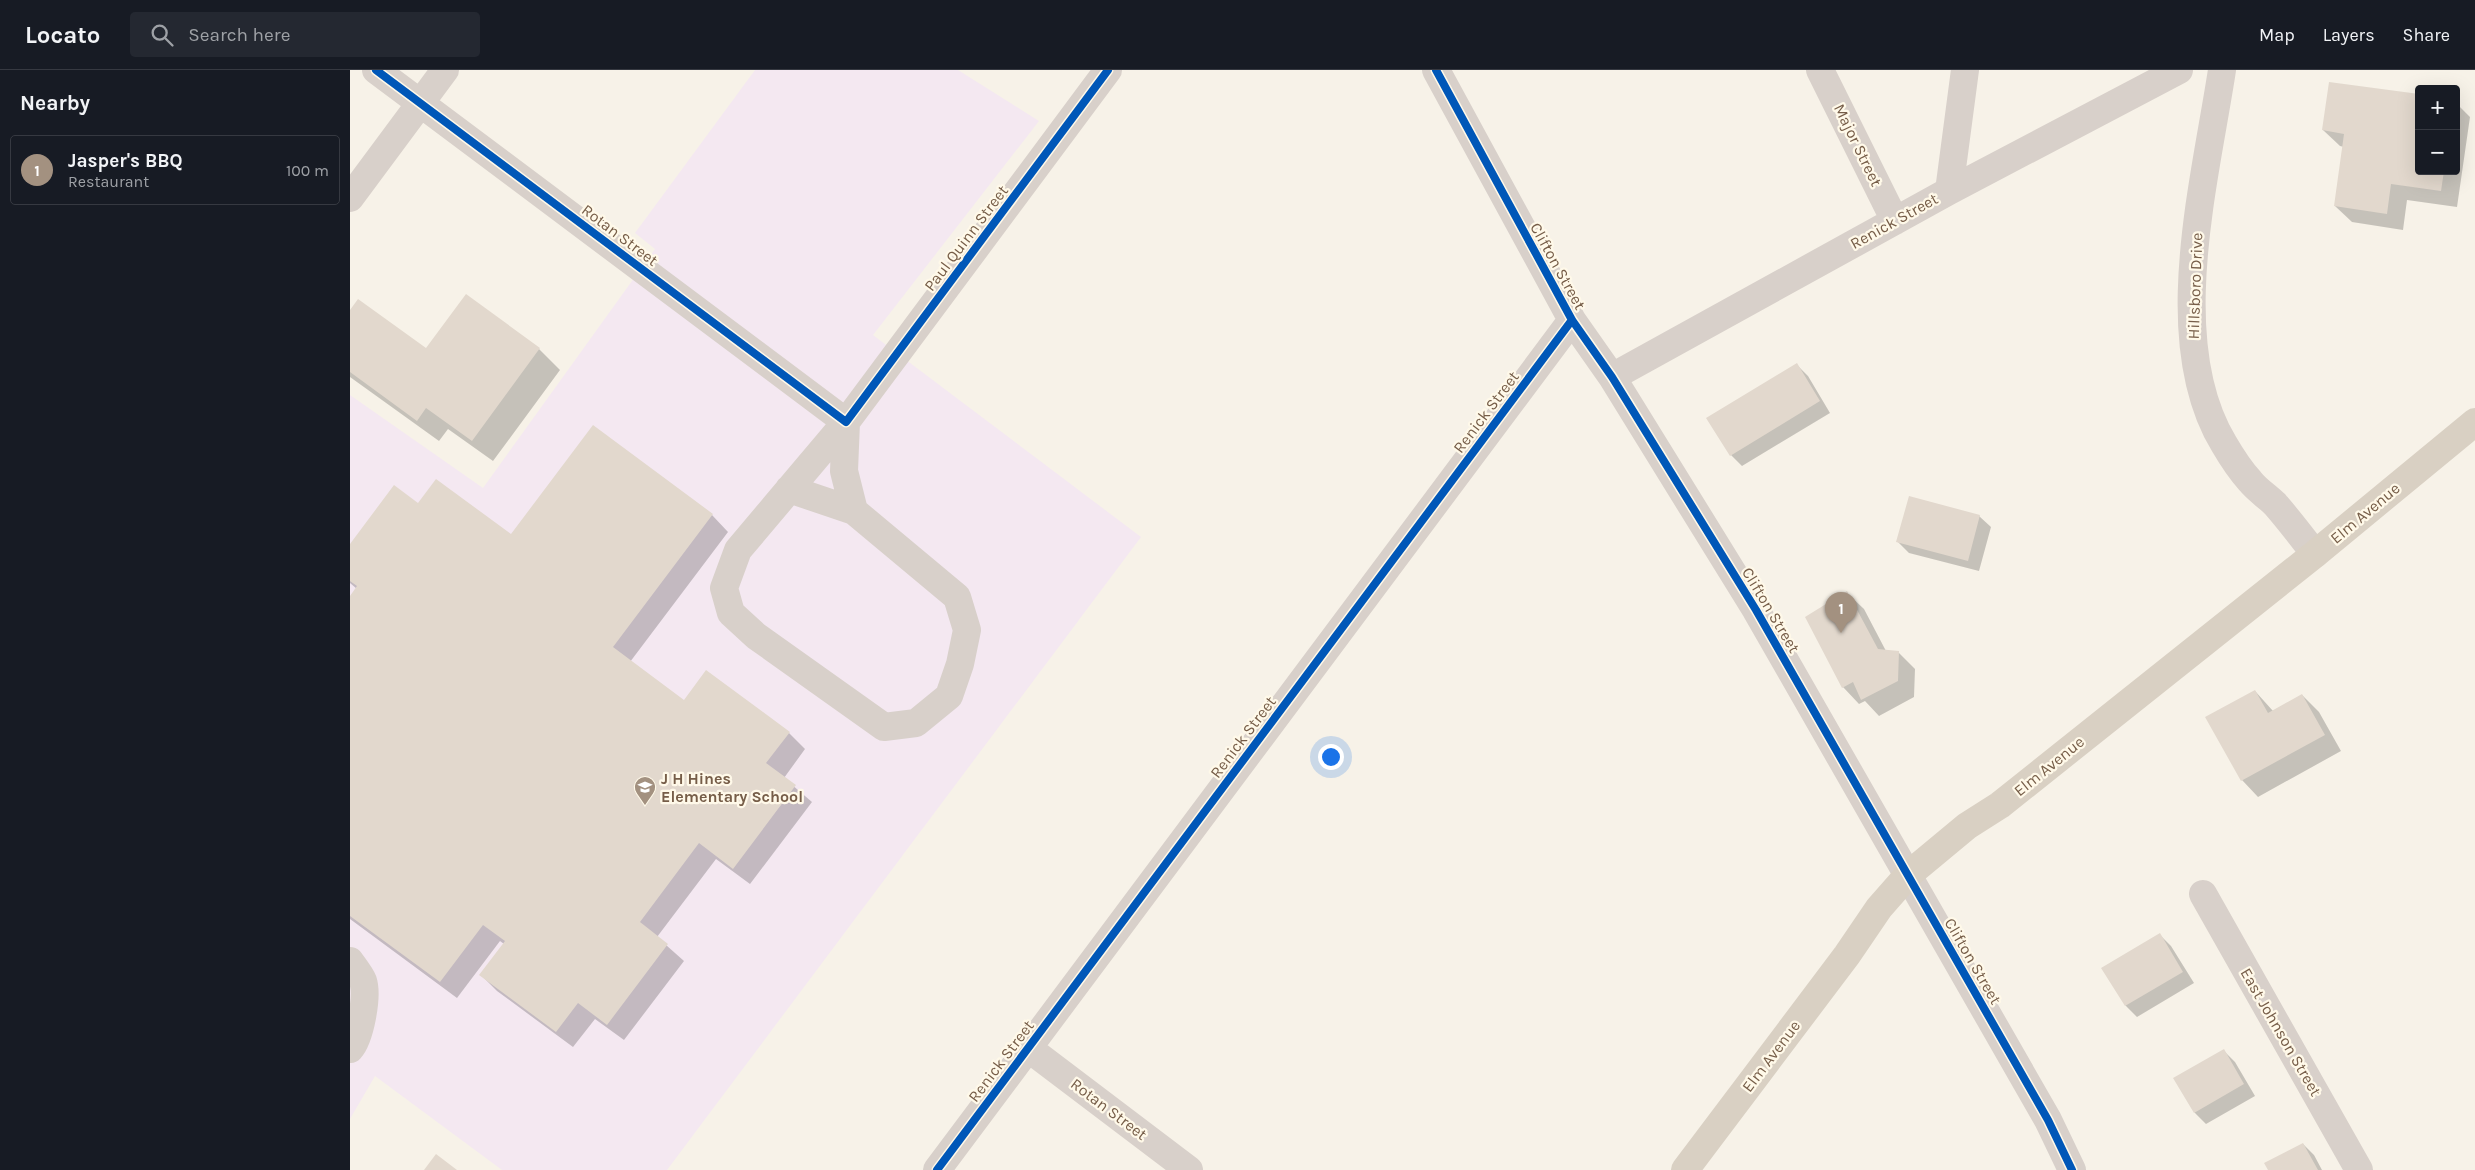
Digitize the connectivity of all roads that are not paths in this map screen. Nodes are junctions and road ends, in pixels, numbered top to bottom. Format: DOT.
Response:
graph roads {
  1 [pos="376,70"];
  2 [pos="445,70"];
  3 [pos="1108,70"];
  4 [pos="1436,70"];
  5 [pos="1820,70"];
  6 [pos="1965,70"];
  7 [pos="2179,70"];
  8 [pos="2222,70"];
  9 [pos="421,103"];
  10 [pos="1949,191"];
  11 [pos="350,198"];
  12 [pos="1895,220"];
  13 [pos="1572,320"];
  14 [pos="1612,377"];
  15 [pos="846,422"];
  16 [pos="2475,422"];
  17 [pos="789,489"];
  18 [pos="854,512"];
  19 [pos="2315,554"];
  20 [pos="1908,875"];
  21 [pos="2203,894"];
  22 [pos="350,961"];
  23 [pos="1028,1048"];
  24 [pos="350,1050"];
  25 [pos="937,1170"];
  26 [pos="1190,1170"];
  27 [pos="1685,1170"];
  28 [pos="2072,1170"];
  29 [pos="2359,1170"];
  1 -- 9 [label="street, Rotan Street"];
  2 -- 9 [label="street"];
  3 -- 15 [label="street, Paul Quinn Street"];
  4 -- 13 [label="street, Clifton Street"];
  5 -- 12 [label="street, Major Street"];
  6 -- 10 [label="street"];
  7 -- 10 [label="street, Renick Street"];
  8 -- 19 [label="street, Hillsboro Drive"];
  9 -- 11 [label="street"];
  9 -- 15 [label="street, Rotan Street"];
  10 -- 12 [label="street, Renick Street"];
  12 -- 14 [label="street, Renick Street"];
  13 -- 14 [label="street, Clifton Street"];
  13 -- 23 [label="street, Renick Street"];
  14 -- 20 [label="street, Clifton Street"];
  15 -- 17 [label="street, Paul Quinn Street"];
  15 -- 18 [label="street"];
  16 -- 19 [label="main road, Elm Avenue"];
  17 -- 18 [label="street"];
  17 -- 18 [label="street, Paul Quinn Street"];
  19 -- 20 [label="main road, Elm Avenue"];
  20 -- 27 [label="main road, Elm Avenue"];
  20 -- 28 [label="street, Clifton Street"];
  21 -- 29 [label="street, East Johnson Street"];
  22 -- 24 [label="street"];
  23 -- 25 [label="street, Renick Street"];
  23 -- 26 [label="street, Rotan Street"];
}
